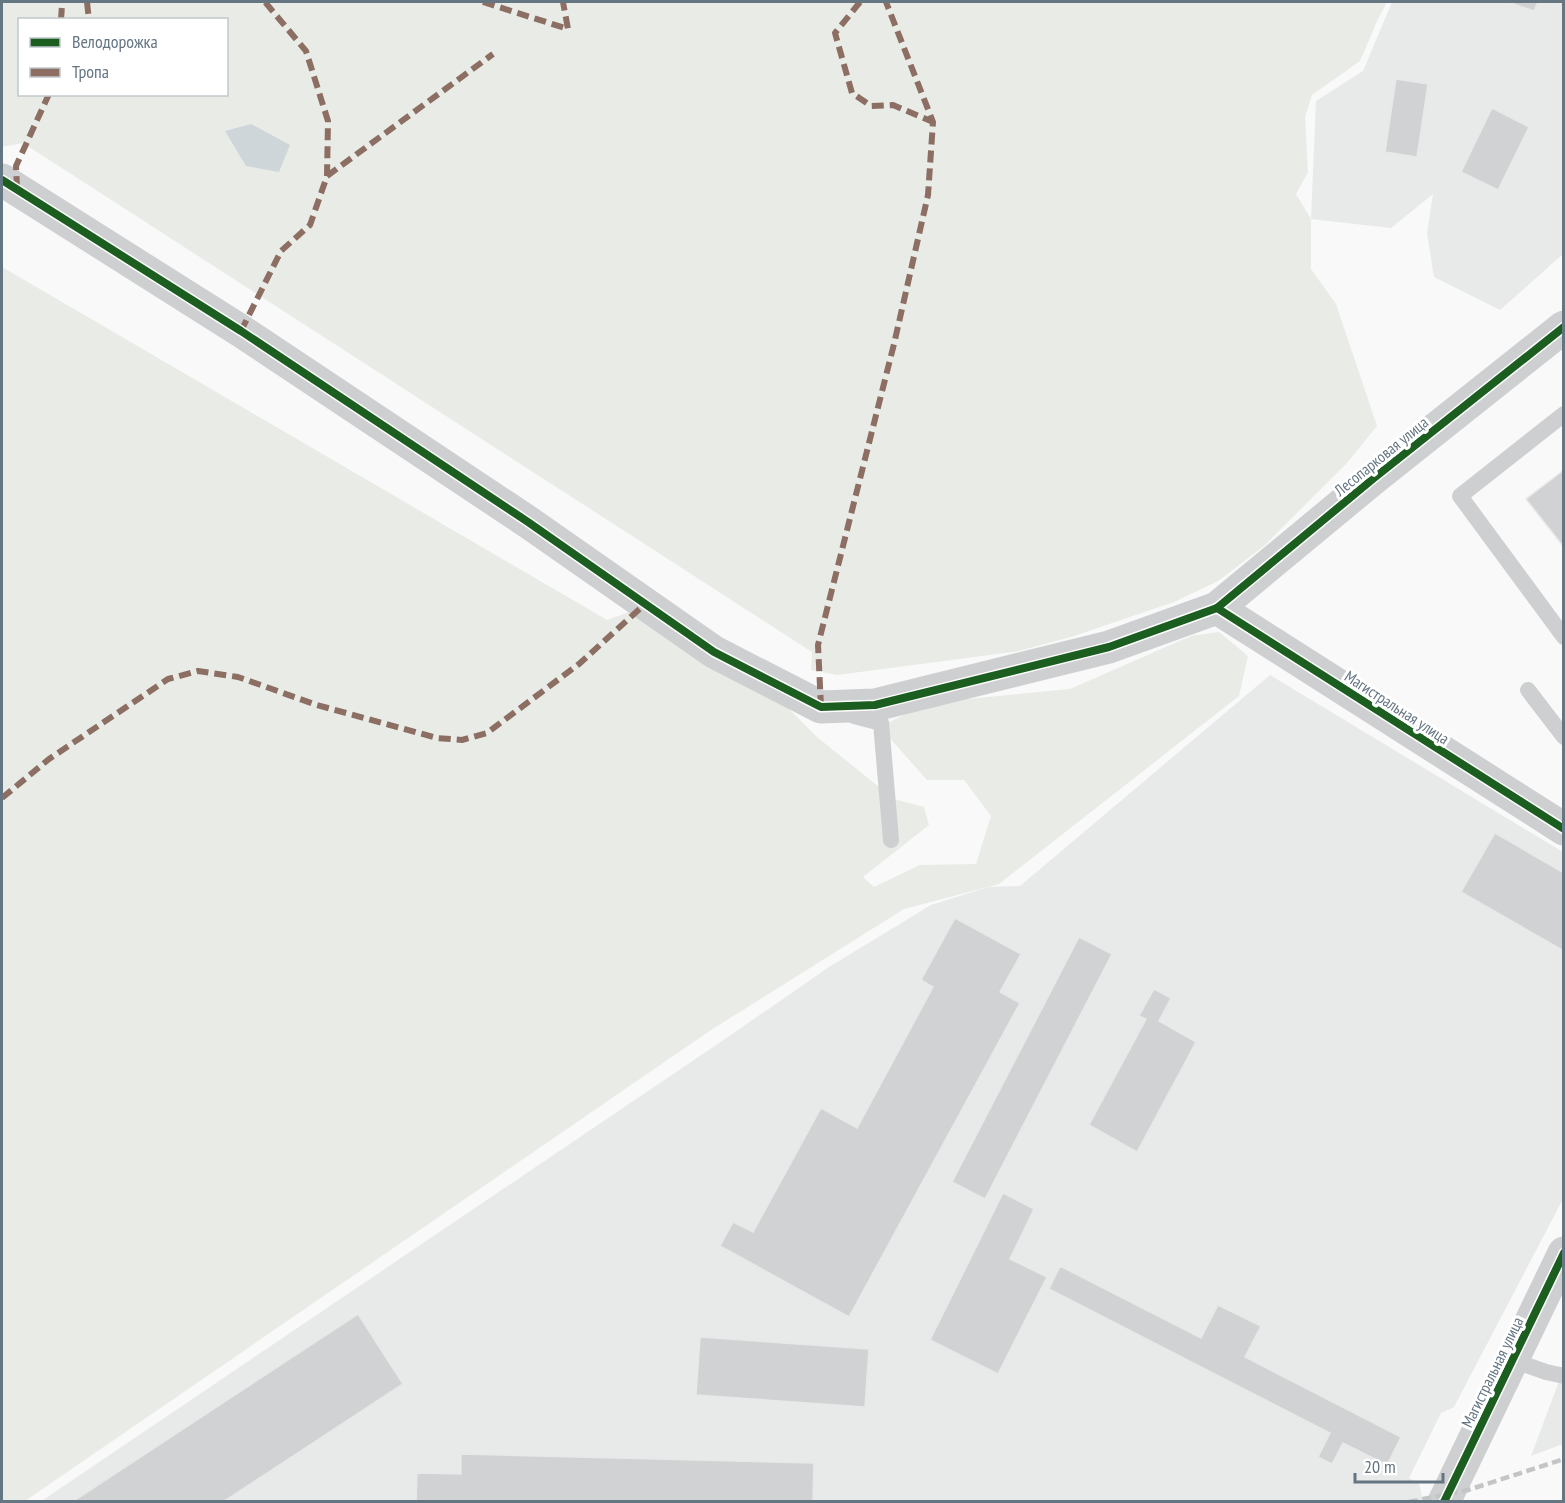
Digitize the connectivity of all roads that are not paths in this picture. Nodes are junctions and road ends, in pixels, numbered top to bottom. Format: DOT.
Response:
graph roads {
  1 [pos="2,180"];
  2 [pos="1563,327"];
  3 [pos="1563,414"];
  4 [pos="1216,608"];
  5 [pos="1563,637"];
  6 [pos="1528,690"];
  7 [pos="821,707"];
  8 [pos="1563,737"];
  9 [pos="1559,819"];
  10 [pos="891,840"];
  11 [pos="1563,1253"];
  12 [pos="1512,1360"];
  13 [pos="1563,1376"];
  14 [pos="1444,1502"];
  1 -- 7 [label="street"];
  2 -- 4 [label="street, Лесопарковая улица"];
  3 -- 5 [label="lane"];
  4 -- 7 [label="street, Лесопарковая улица"];
  4 -- 9 [label="street, Магистральная улица"];
  6 -- 8 [label="lane"];
  7 -- 10 [label="lane"];
  11 -- 12 [label="street, Магистральная улица"];
  12 -- 13 [label="lane"];
  12 -- 14 [label="street, Магистральная улица"];
}
